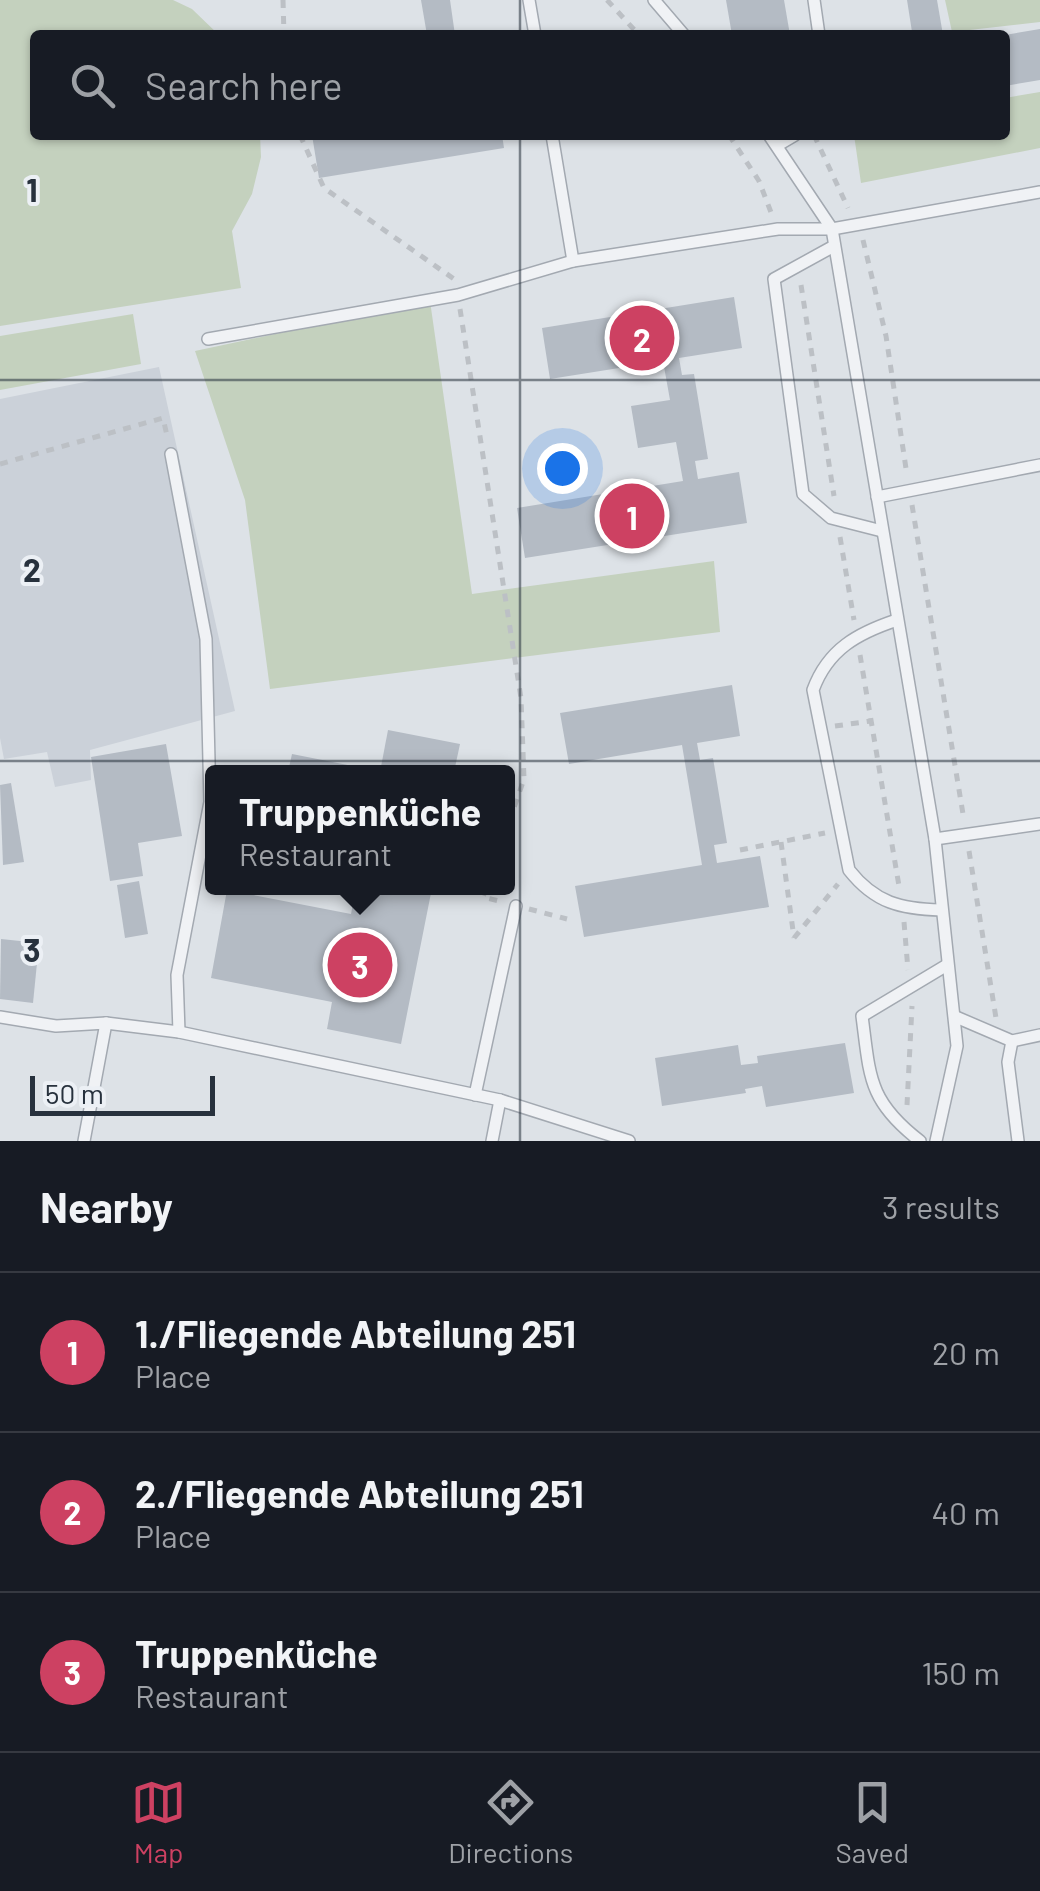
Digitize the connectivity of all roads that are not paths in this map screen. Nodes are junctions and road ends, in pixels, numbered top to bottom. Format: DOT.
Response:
graph roads {
  1 [pos="529,0"];
  2 [pos="654,0"];
  3 [pos="814,0"];
  4 [pos="534,30"];
  5 [pos="680,30"];
  6 [pos="818,30"];
  7 [pos="553,140"];
  8 [pos="774,140"];
  9 [pos="1040,192"];
  10 [pos="832,230"];
  11 [pos="834,246"];
  12 [pos="573,261"];
  13 [pos="208,339"];
  14 [pos="171,454"];
  15 [pos="1040,465"];
  16 [pos="877,497"];
  17 [pos="882,531"];
  18 [pos="897,620"];
  19 [pos="209,765"];
  20 [pos="1040,824"];
  21 [pos="205,828"];
  22 [pos="934,839"];
  23 [pos="516,906"];
  24 [pos="941,910"];
  25 [pos="947,965"];
  26 [pos="0,1017"];
  27 [pos="956,1017"];
  28 [pos="106,1023"];
  29 [pos="179,1032"];
  30 [pos="1040,1035"];
  31 [pos="1012,1041"];
  32 [pos="475,1095"];
  33 [pos="500,1100"];
  34 [pos="84,1141"];
  35 [pos="492,1141"];
  36 [pos="629,1141"];
  37 [pos="920,1141"];
  38 [pos="936,1141"];
  39 [pos="1018,1141"];
  1 -- 4 [label="lane"];
  2 -- 5 [label="lane"];
  3 -- 6 [label="lane"];
  7 -- 12 [label="lane"];
  8 -- 10 [label="lane"];
  9 -- 10 [label="lane"];
  10 -- 11 [label="lane"];
  10 -- 12 [label="lane"];
  11 -- 16 [label="lane"];
  11 -- 17 [label="lane"];
  12 -- 13 [label="lane"];
  14 -- 19 [label="lane"];
  15 -- 16 [label="lane"];
  16 -- 17 [label="lane"];
  17 -- 18 [label="lane"];
  18 -- 22 [label="lane"];
  18 -- 24 [label="lane"];
  20 -- 22 [label="lane"];
  21 -- 29 [label="lane"];
  22 -- 24 [label="lane"];
  23 -- 32 [label="lane"];
  24 -- 25 [label="lane"];
  25 -- 27 [label="lane"];
  25 -- 37 [label="lane"];
  26 -- 28 [label="lane"];
  27 -- 31 [label="lane"];
  27 -- 38 [label="lane"];
  28 -- 29 [label="lane"];
  28 -- 34 [label="lane"];
  29 -- 32 [label="lane"];
  30 -- 31 [label="lane"];
  31 -- 39 [label="lane"];
  32 -- 33 [label="lane"];
  33 -- 35 [label="lane"];
  33 -- 36 [label="lane"];
}
